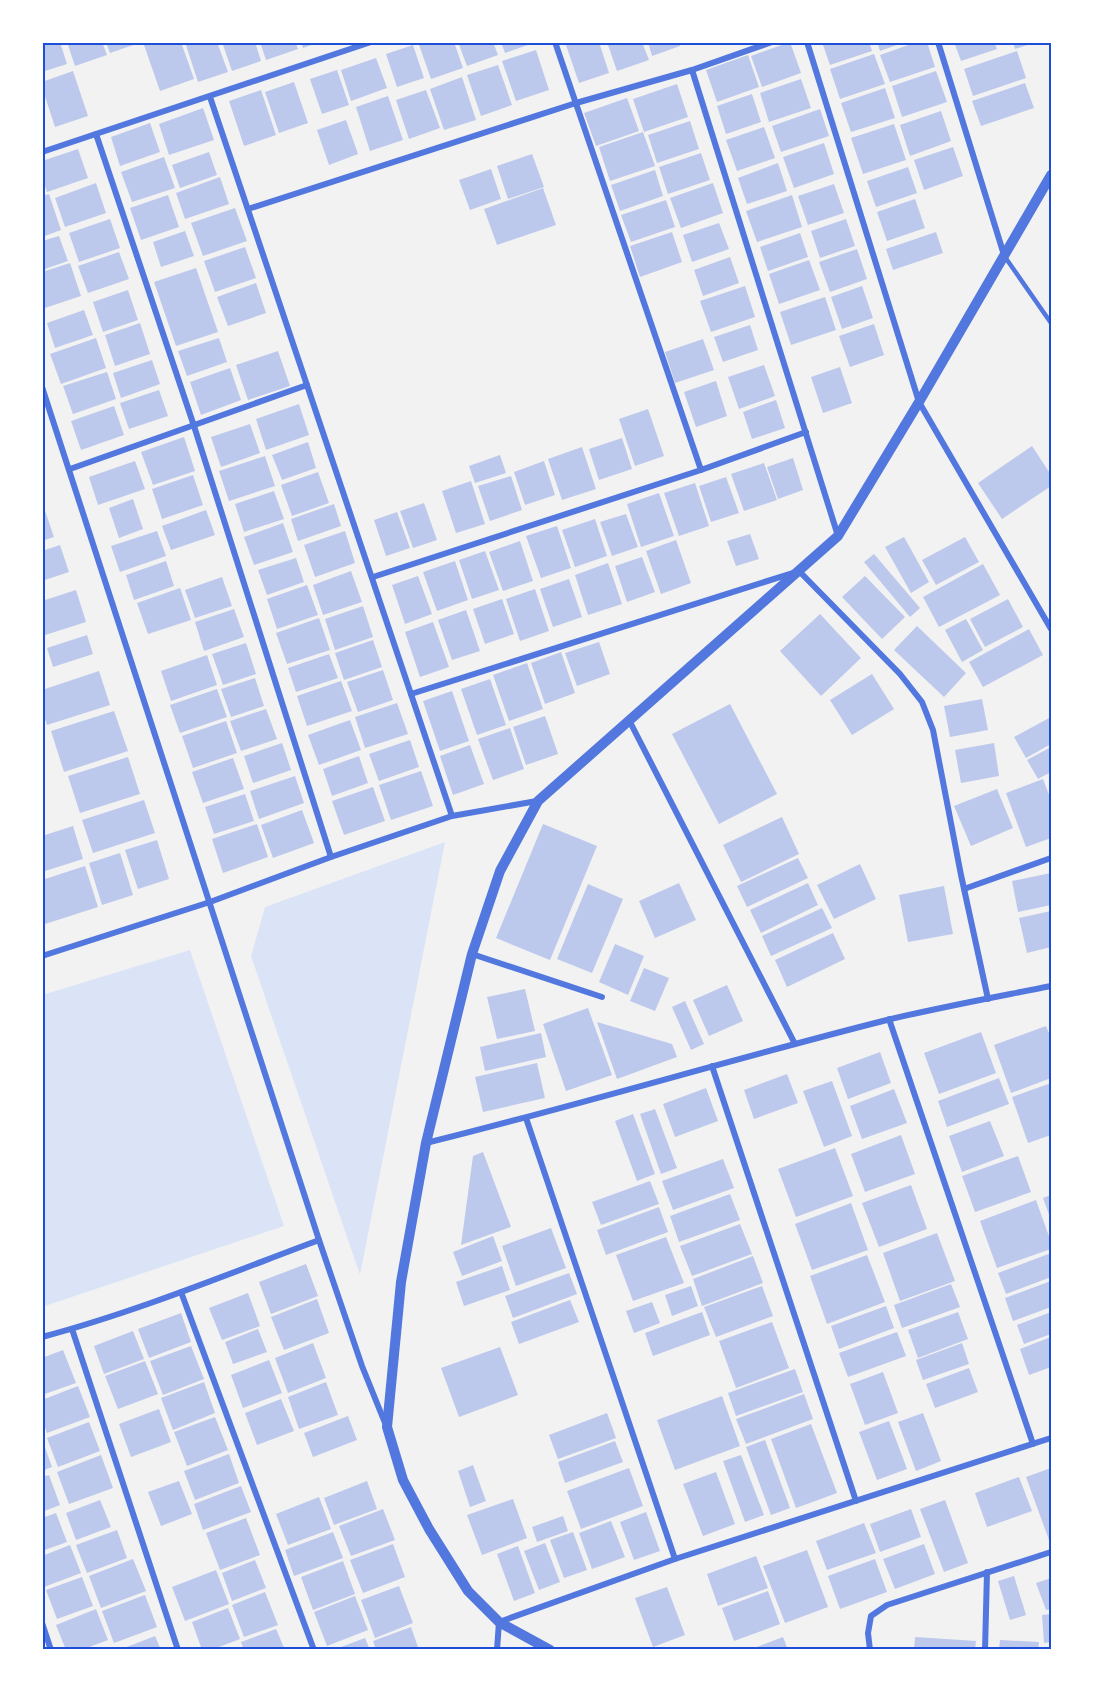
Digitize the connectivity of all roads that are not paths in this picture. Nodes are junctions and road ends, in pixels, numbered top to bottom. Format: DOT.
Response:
graph roads {
  1 [pos="371,42"];
  2 [pos="555,42"];
  3 [pos="772,42"];
  4 [pos="807,42"];
  5 [pos="938,42"];
  6 [pos="692,70"];
  7 [pos="210,97"];
  8 [pos="576,103"];
  9 [pos="96,134"];
  10 [pos="42,152"];
  11 [pos="1051,175"];
  12 [pos="248,209"];
  13 [pos="1004,255"];
  14 [pos="1051,323"];
  15 [pos="307,386"];
  16 [pos="42,387"];
  17 [pos="919,402"];
  18 [pos="194,426"];
  19 [pos="806,432"];
  20 [pos="70,469"];
  21 [pos="700,470"];
  22 [pos="838,536"];
  23 [pos="799,570"];
  24 [pos="373,578"];
  25 [pos="1051,629"];
  26 [pos="411,694"];
  27 [pos="628,719"];
  28 [pos="538,801"];
  29 [pos="452,816"];
  30 [pos="331,857"];
  31 [pos="1051,858"];
  32 [pos="964,889"];
  33 [pos="210,902"];
  34 [pos="472,954"];
  35 [pos="42,956"];
  36 [pos="1051,986"];
  37 [pos="602,997"];
  38 [pos="988,999"];
  39 [pos="889,1020"];
  40 [pos="795,1044"];
  41 [pos="712,1066"];
  42 [pos="526,1118"];
  43 [pos="426,1143"];
  44 [pos="319,1240"];
  45 [pos="181,1292"];
  46 [pos="72,1329"];
  47 [pos="42,1337"];
  48 [pos="387,1427"];
  49 [pos="1051,1438"];
  50 [pos="1033,1444"];
  51 [pos="856,1501"];
  52 [pos="1051,1552"];
  53 [pos="675,1559"];
  54 [pos="987,1572"];
  55 [pos="499,1622"];
  56 [pos="42,1623"];
  57 [pos="51,1650"];
  58 [pos="178,1650"];
  59 [pos="314,1650"];
  60 [pos="497,1650"];
  61 [pos="550,1650"];
  62 [pos="870,1650"];
  63 [pos="985,1650"];
  1 -- 7 [label="street"];
  2 -- 8 [label="street"];
  3 -- 6 [label="street"];
  4 -- 17 [label="street"];
  5 -- 13 [label="street"];
  6 -- 8 [label="street"];
  6 -- 19 [label="street"];
  7 -- 9 [label="street"];
  7 -- 12 [label="street"];
  8 -- 12 [label="street"];
  8 -- 21 [label="street"];
  9 -- 10 [label="street"];
  9 -- 18 [label="street"];
  11 -- 13 [label="street"];
  12 -- 15 [label="street"];
  13 -- 14 [label="lane"];
  13 -- 17 [label="street"];
  15 -- 18 [label="street"];
  15 -- 24 [label="street"];
  16 -- 20 [label="street"];
  17 -- 22 [label="street"];
  17 -- 25 [label="street"];
  18 -- 20 [label="street"];
  18 -- 30 [label="street"];
  19 -- 21 [label="street"];
  19 -- 22 [label="street"];
  20 -- 33 [label="street"];
  21 -- 24 [label="street"];
  22 -- 23 [label="street"];
  23 -- 26 [label="street"];
  23 -- 27 [label="street"];
  23 -- 32 [label="street"];
  24 -- 26 [label="street"];
  26 -- 29 [label="street"];
  27 -- 28 [label="street"];
  27 -- 40 [label="street"];
  28 -- 29 [label="street"];
  28 -- 34 [label="street"];
  29 -- 30 [label="street"];
  30 -- 33 [label="street"];
  31 -- 32 [label="street"];
  32 -- 38 [label="street"];
  33 -- 35 [label="street"];
  33 -- 44 [label="street"];
  34 -- 37 [label="street"];
  34 -- 43 [label="street"];
  36 -- 38 [label="street"];
  38 -- 39 [label="street"];
  39 -- 40 [label="street"];
  39 -- 50 [label="street"];
  40 -- 41 [label="street"];
  41 -- 42 [label="street"];
  41 -- 51 [label="street"];
  42 -- 43 [label="street"];
  42 -- 53 [label="street"];
  43 -- 48 [label="street"];
  44 -- 45 [label="street"];
  44 -- 48 [label="street"];
  45 -- 46 [label="street"];
  45 -- 59 [label="street"];
  46 -- 47 [label="street"];
  46 -- 58 [label="street"];
  48 -- 55 [label="street"];
  49 -- 50 [label="street"];
  50 -- 51 [label="street"];
  51 -- 53 [label="street"];
  52 -- 54 [label="street"];
  53 -- 55 [label="street"];
  54 -- 62 [label="street"];
  54 -- 63 [label="street"];
  55 -- 60 [label="street"];
  55 -- 61 [label="street"];
  56 -- 57 [label="street"];
}
